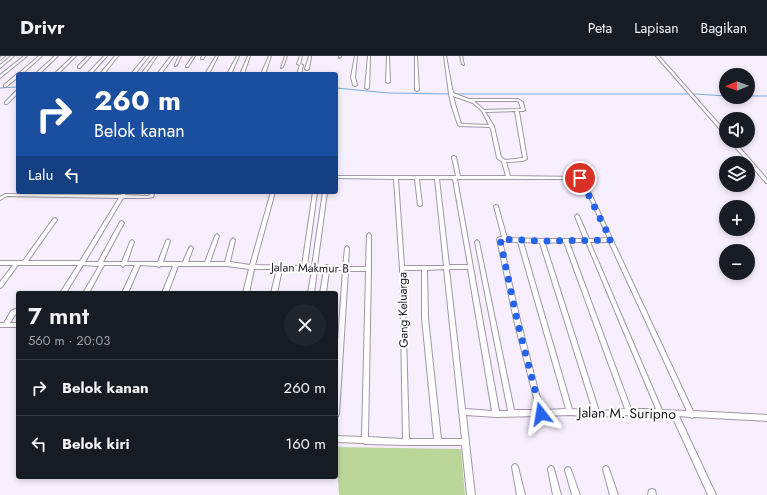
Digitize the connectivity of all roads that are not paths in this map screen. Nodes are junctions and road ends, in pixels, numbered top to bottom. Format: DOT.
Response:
graph roads {
  1 [pos="4,56"];
  2 [pos="13,56"];
  3 [pos="26,56"];
  4 [pos="41,56"];
  5 [pos="57,56"];
  6 [pos="75,56"];
  7 [pos="90,56"];
  8 [pos="106,56"];
  9 [pos="117,56"];
  10 [pos="148,56"];
  11 [pos="156,56"];
  12 [pos="173,56"];
  13 [pos="180,56"];
  14 [pos="194,56"];
  15 [pos="217,56"];
  16 [pos="238,56"];
  17 [pos="249,56"];
  18 [pos="270,56"];
  19 [pos="286,56"];
  20 [pos="301,56"];
  21 [pos="310,56"];
  22 [pos="356,56"];
  23 [pos="369,56"];
  24 [pos="388,56"];
  25 [pos="416,56"];
  26 [pos="445,56"];
  27 [pos="462,56"];
  28 [pos="657,56"];
  29 [pos="0,59"];
  30 [pos="463,64"];
  31 [pos="176,65"];
  32 [pos="187,66"];
  33 [pos="0,67"];
  34 [pos="79,67"];
  35 [pos="282,67"];
  36 [pos="307,69"];
  37 [pos="22,72"];
  38 [pos="39,72"];
  39 [pos="58,72"];
  40 [pos="91,72"];
  41 [pos="104,72"];
  42 [pos="134,72"];
  43 [pos="144,72"];
  44 [pos="161,72"];
  45 [pos="208,72"];
  46 [pos="230,72"];
  47 [pos="243,72"];
  48 [pos="264,72"];
  49 [pos="300,72"];
  50 [pos="0,77"];
  51 [pos="16,78"];
  52 [pos="388,82"];
  53 [pos="355,85"];
  54 [pos="6,86"];
  55 [pos="367,88"];
  56 [pos="417,90"];
  57 [pos="16,93"];
  58 [pos="451,93"];
  59 [pos="469,100"];
  60 [pos="6,103"];
  61 [pos="484,111"];
  62 [pos="492,111"];
  63 [pos="517,112"];
  64 [pos="491,124"];
  65 [pos="719,126"];
  66 [pos="738,148"];
  67 [pos="454,157"];
  68 [pos="504,161"];
  69 [pos="761,175"];
  70 [pos="767,175"];
  71 [pos="338,177"];
  72 [pos="456,177"];
  73 [pos="508,177"];
  74 [pos="396,178"];
  75 [pos="416,178"];
  76 [pos="436,178"];
  77 [pos="767,182"];
  78 [pos="123,194"];
  79 [pos="152,194"];
  80 [pos="272,194"];
  81 [pos="315,194"];
  82 [pos="325,194"];
  83 [pos="121,197"];
  84 [pos="0,199"];
  85 [pos="420,205"];
  86 [pos="496,206"];
  87 [pos="577,216"];
  88 [pos="54,220"];
  89 [pos="122,223"];
  90 [pos="369,235"];
  91 [pos="217,236"];
  92 [pos="504,239"];
  93 [pos="233,240"];
  94 [pos="520,240"];
  95 [pos="611,240"];
  96 [pos="168,241"];
  97 [pos="542,241"];
  98 [pos="566,241"];
  99 [pos="587,241"];
  100 [pos="132,242"];
  101 [pos="478,242"];
  102 [pos="191,248"];
  103 [pos="347,248"];
  104 [pos="0,263"];
  105 [pos="17,263"];
  106 [pos="24,263"];
  107 [pos="80,264"];
  108 [pos="100,264"];
  109 [pos="122,264"];
  110 [pos="159,264"];
  111 [pos="176,264"];
  112 [pos="185,264"];
  113 [pos="207,264"];
  114 [pos="227,264"];
  115 [pos="138,265"];
  116 [pos="252,267"];
  117 [pos="280,267"];
  118 [pos="304,267"];
  119 [pos="315,267"];
  120 [pos="327,267"];
  121 [pos="470,267"];
  122 [pos="347,268"];
  123 [pos="402,268"];
  124 [pos="424,268"];
  125 [pos="446,268"];
  126 [pos="369,269"];
  127 [pos="0,286"];
  128 [pos="64,291"];
  129 [pos="87,291"];
  130 [pos="126,291"];
  131 [pos="166,291"];
  132 [pos="246,291"];
  133 [pos="274,291"];
  134 [pos="311,291"];
  135 [pos="324,291"];
  136 [pos="16,311"];
  137 [pos="3,325"];
  138 [pos="16,325"];
  139 [pos="338,387"];
  140 [pos="463,412"];
  141 [pos="570,412"];
  142 [pos="629,412"];
  143 [pos="660,412"];
  144 [pos="674,413"];
  145 [pos="496,414"];
  146 [pos="512,414"];
  147 [pos="541,414"];
  148 [pos="597,414"];
  149 [pos="692,415"];
  150 [pos="767,418"];
  151 [pos="338,439"];
  152 [pos="365,441"];
  153 [pos="406,442"];
  154 [pos="438,442"];
  155 [pos="466,442"];
  156 [pos="515,467"];
  157 [pos="550,469"];
  158 [pos="606,469"];
  159 [pos="568,470"];
  160 [pos="471,495"];
  161 [pos="521,495"];
  162 [pos="557,495"];
  163 [pos="576,495"];
  164 [pos="614,495"];
  165 [pos="712,495"];
  1 -- 29 [label="street"];
  2 -- 33 [label="street"];
  3 -- 50 [label="street"];
  4 -- 37 [label="street"];
  5 -- 38 [label="street"];
  6 -- 39 [label="street"];
  7 -- 34 [label="street"];
  8 -- 40 [label="street"];
  9 -- 41 [label="street"];
  10 -- 42 [label="street"];
  11 -- 43 [label="street"];
  12 -- 44 [label="street"];
  13 -- 31 [label="street"];
  14 -- 32 [label="street"];
  15 -- 45 [label="street"];
  16 -- 46 [label="street"];
  17 -- 47 [label="street"];
  18 -- 48 [label="street"];
  19 -- 35 [label="street"];
  20 -- 49 [label="street"];
  21 -- 36 [label="street"];
  22 -- 53 [label="street"];
  23 -- 55 [label="street"];
  24 -- 52 [label="street"];
  25 -- 56 [label="street"];
  26 -- 58 [label="street"];
  27 -- 30 [label="street"];
  28 -- 65 [label="street"];
  51 -- 54 [label="street"];
  57 -- 60 [label="street"];
  58 -- 59 [label="street"];
  58 -- 64 [label="street"];
  59 -- 61 [label="street"];
  59 -- 63 [label="street"];
  61 -- 62 [label="street"];
  61 -- 64 [label="street"];
  62 -- 63 [label="street"];
  62 -- 64 [label="street"];
  63 -- 68 [label="street"];
  64 -- 68 [label="street"];
  66 -- 69 [label="street"];
  67 -- 72 [label="street"];
  68 -- 73 [label="street"];
  69 -- 70 [label="street"];
  69 -- 77 [label="street"];
  71 -- 74 [label="street"];
  72 -- 73 [label="street"];
  72 -- 76 [label="street"];
  72 -- 121 [label="street"];
  73 -- 95 [label="street"];
  74 -- 75 [label="street"];
  74 -- 123 [label="street, Gang Keluarga"];
  75 -- 76 [label="street"];
  75 -- 85 [label="street"];
  76 -- 125 [label="street"];
  78 -- 83 [label="street"];
  79 -- 83 [label="street"];
  80 -- 116 [label="street"];
  81 -- 118 [label="street"];
  82 -- 119 [label="street"];
  83 -- 84 [label="street"];
  83 -- 107 [label="street"];
  86 -- 92 [label="street"];
  87 -- 99 [label="street"];
  88 -- 106 [label="street"];
  89 -- 108 [label="street"];
  90 -- 126 [label="street"];
  91 -- 113 [label="street"];
  92 -- 94 [label="street"];
  92 -- 147 [label="street"];
  93 -- 114 [label="street"];
  94 -- 97 [label="street"];
  94 -- 141 [label="street"];
  95 -- 99 [label="street"];
  95 -- 149 [label="street"];
  96 -- 110 [label="street"];
  97 -- 98 [label="street"];
  97 -- 148 [label="street"];
  98 -- 99 [label="street"];
  98 -- 142 [label="street"];
  99 -- 143 [label="street"];
  100 -- 109 [label="street"];
  101 -- 146 [label="street"];
  102 -- 112 [label="street"];
  103 -- 122 [label="street"];
  104 -- 105 [label="street, Jalan Makmur B"];
  105 -- 106 [label="street, Jalan Makmur B"];
  105 -- 127 [label="street"];
  106 -- 107 [label="street, Jalan Makmur B"];
  107 -- 108 [label="street, Jalan Makmur B"];
  107 -- 128 [label="street"];
  108 -- 109 [label="street, Jalan Makmur B"];
  108 -- 129 [label="street"];
  109 -- 115 [label="street, Jalan Makmur B"];
  110 -- 111 [label="street, Jalan Makmur B"];
  110 -- 115 [label="street, Jalan Makmur B"];
  111 -- 112 [label="street, Jalan Makmur B"];
  111 -- 131 [label="street"];
  112 -- 113 [label="street, Jalan Makmur B"];
  113 -- 114 [label="street, Jalan Makmur B"];
  114 -- 116 [label="street, Jalan Makmur B"];
  115 -- 130 [label="street"];
  116 -- 117 [label="street, Jalan Makmur B"];
  116 -- 132 [label="street"];
  117 -- 118 [label="street, Jalan Makmur B"];
  117 -- 133 [label="street"];
  118 -- 119 [label="street, Jalan Makmur B"];
  119 -- 120 [label="street, Jalan Makmur B"];
  119 -- 134 [label="street"];
  120 -- 122 [label="street, Jalan Makmur B"];
  120 -- 135 [label="street"];
  121 -- 125 [label="street"];
  121 -- 145 [label="street"];
  122 -- 126 [label="street, Jalan Makmur B"];
  122 -- 139 [label="street"];
  123 -- 124 [label="street"];
  123 -- 153 [label="street, Gang Keluarga"];
  124 -- 125 [label="street"];
  124 -- 154 [label="street"];
  125 -- 140 [label="street"];
  126 -- 152 [label="street"];
  136 -- 137 [label="street"];
  137 -- 138 [label="street"];
  140 -- 145 [label="street, Jalan M. Suripno"];
  140 -- 155 [label="street"];
  141 -- 147 [label="street, Jalan M. Suripno"];
  141 -- 148 [label="street, Jalan M. Suripno"];
  142 -- 143 [label="street, Jalan M. Suripno"];
  142 -- 148 [label="street, Jalan M. Suripno"];
  143 -- 144 [label="street, Jalan M. Suripno"];
  144 -- 149 [label="street, Jalan M. Suripno"];
  144 -- 165 [label="street"];
  145 -- 146 [label="street, Jalan M. Suripno"];
  146 -- 147 [label="street, Jalan M. Suripno"];
  149 -- 150 [label="street, Jalan M. Suripno"];
  151 -- 152 [label="street"];
  152 -- 153 [label="street"];
  153 -- 154 [label="street"];
  154 -- 155 [label="street"];
  155 -- 160 [label="street"];
  156 -- 161 [label="street"];
  157 -- 162 [label="street"];
  158 -- 164 [label="street"];
  159 -- 163 [label="street"];
}
